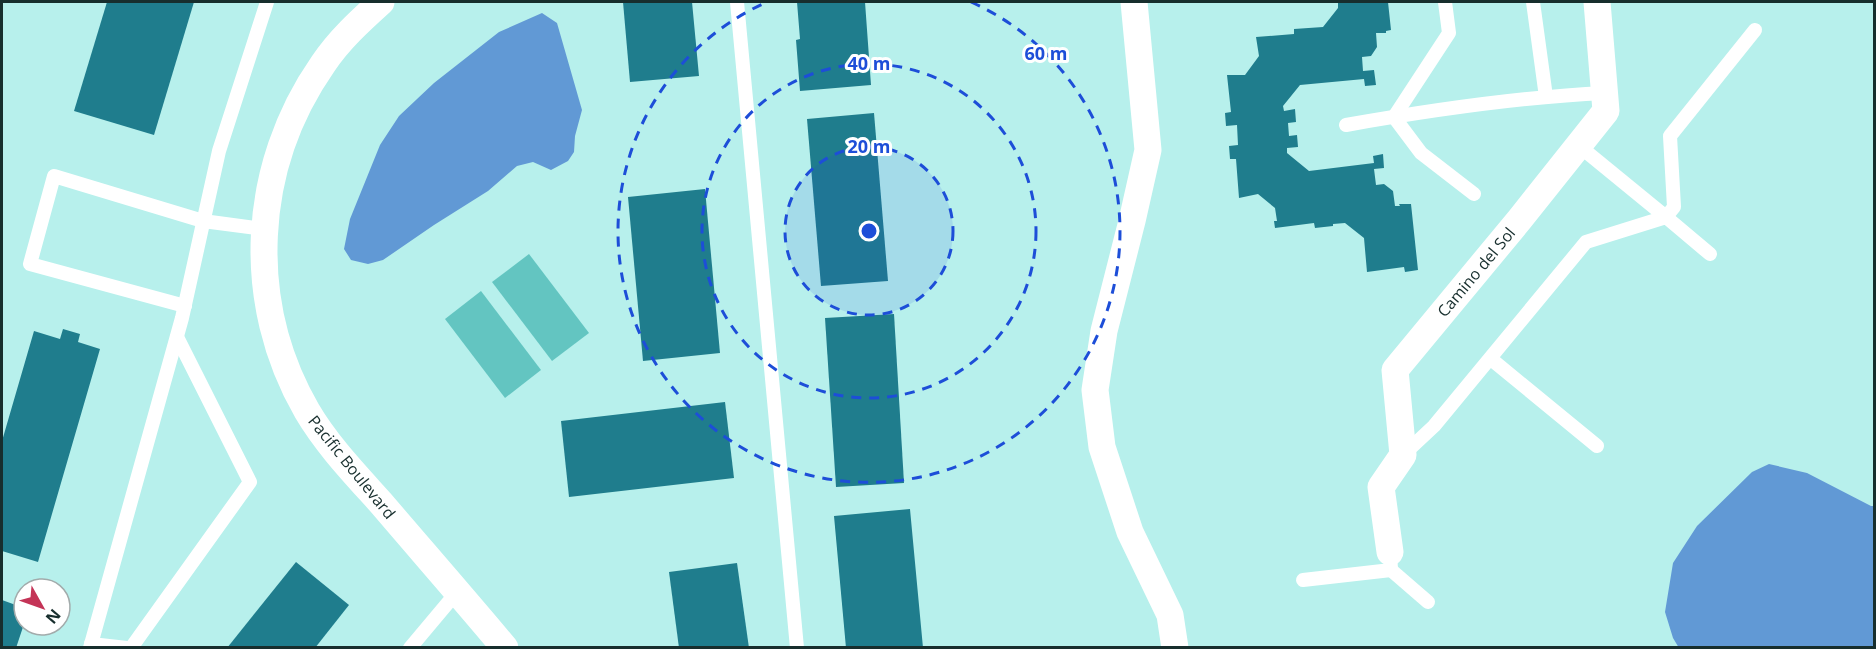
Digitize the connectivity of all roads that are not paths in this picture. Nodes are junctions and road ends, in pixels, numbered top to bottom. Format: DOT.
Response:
graph roads {
  1 [pos="267,2"];
  2 [pos="381,2"];
  3 [pos="737,2"];
  4 [pos="1134,2"];
  5 [pos="1445,2"];
  6 [pos="1533,2"];
  7 [pos="1597,2"];
  8 [pos="1755,30"];
  9 [pos="1605,93"];
  10 [pos="1546,97"];
  11 [pos="1394,117"];
  12 [pos="1346,125"];
  13 [pos="1578,145"];
  14 [pos="1474,194"];
  15 [pos="1666,217"];
  16 [pos="203,221"];
  17 [pos="264,229"];
  18 [pos="1710,254"];
  19 [pos="185,306"];
  20 [pos="177,337"];
  21 [pos="1491,359"];
  22 [pos="1597,446"];
  23 [pos="1403,455"];
  24 [pos="1390,561"];
  25 [pos="1303,580"];
  26 [pos="457,592"];
  27 [pos="1428,602"];
  28 [pos="91,646"];
  29 [pos="129,648"];
  30 [pos="410,648"];
  31 [pos="505,648"];
  32 [pos="797,648"];
  33 [pos="1176,648"];
  1 -- 16 [label="lane"];
  2 -- 17 [label="street, Pacific Boulevard"];
  3 -- 32 [label="lane"];
  4 -- 33 [label="street"];
  5 -- 11 [label="lane"];
  6 -- 10 [label="lane"];
  7 -- 9 [label="street, Camino del Sol"];
  8 -- 15 [label="lane"];
  9 -- 10 [label="lane"];
  9 -- 13 [label="street, Camino del Sol"];
  10 -- 11 [label="lane"];
  11 -- 12 [label="lane"];
  11 -- 14 [label="lane"];
  13 -- 15 [label="lane"];
  13 -- 23 [label="street, Camino del Sol"];
  15 -- 18 [label="lane"];
  15 -- 21 [label="lane"];
  16 -- 17 [label="lane"];
  16 -- 19 [label="lane"];
  16 -- 19 [label="lane"];
  17 -- 26 [label="street, Pacific Boulevard"];
  19 -- 20 [label="lane"];
  20 -- 28 [label="lane"];
  20 -- 29 [label="lane"];
  21 -- 22 [label="lane"];
  21 -- 23 [label="lane"];
  23 -- 24 [label="street"];
  24 -- 25 [label="lane"];
  24 -- 27 [label="lane"];
  26 -- 30 [label="lane"];
  26 -- 31 [label="street, Pacific Boulevard"];
  28 -- 29 [label="lane"];
}
